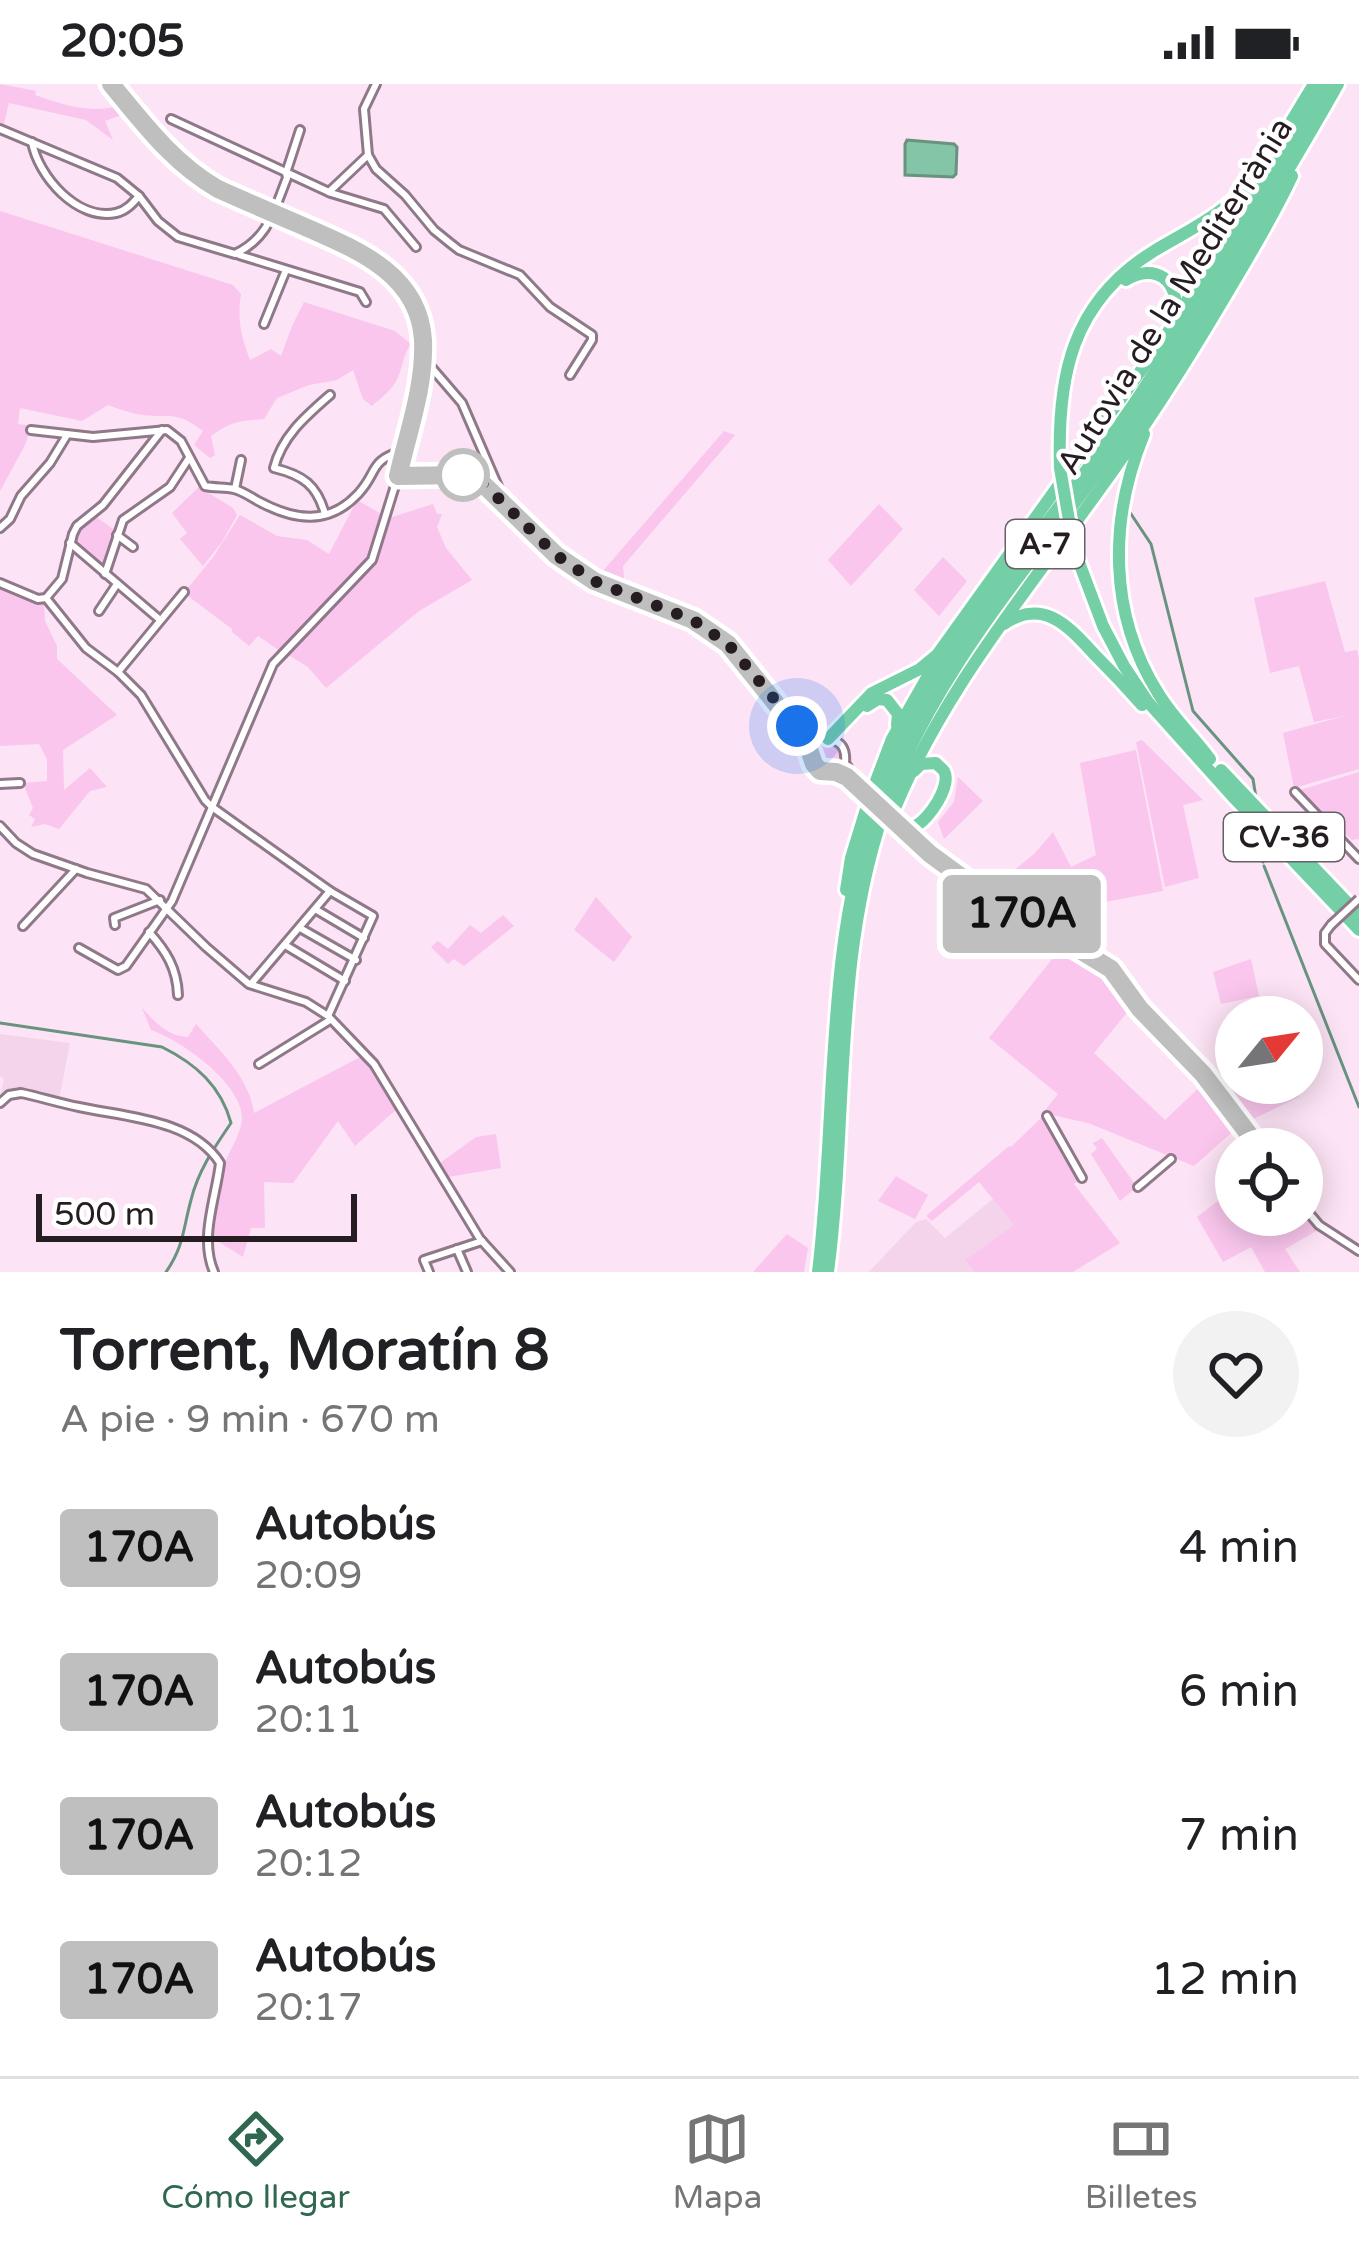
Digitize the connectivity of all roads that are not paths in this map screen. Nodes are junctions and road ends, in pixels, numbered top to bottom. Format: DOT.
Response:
graph roads {
  1 [pos="111,84"];
  2 [pos="376,84"];
  3 [pos="1314,84"];
  4 [pos="1325,84"];
  5 [pos="1337,84"];
  6 [pos="171,119"];
  7 [pos="0,128"];
  8 [pos="300,130"];
  9 [pos="1312,131"];
  10 [pos="32,142"];
  11 [pos="1280,142"];
  12 [pos="368,155"];
  13 [pos="286,173"];
  14 [pos="329,192"];
  15 [pos="140,196"];
  16 [pos="273,213"];
  17 [pos="416,248"];
  18 [pos="236,254"];
  19 [pos="286,270"];
  20 [pos="366,302"];
  21 [pos="264,324"];
  22 [pos="1160,341"];
  23 [pos="423,357"];
  24 [pos="570,375"];
  25 [pos="330,395"];
  26 [pos="1155,411"];
  27 [pos="31,430"];
  28 [pos="162,430"];
  29 [pos="68,435"];
  30 [pos="404,450"];
  31 [pos="189,458"];
  32 [pos="241,460"];
  33 [pos="488,464"];
  34 [pos="1063,465"];
  35 [pos="398,476"];
  36 [pos="483,483"];
  37 [pos="235,489"];
  38 [pos="507,507"];
  39 [pos="325,514"];
  40 [pos="0,528"];
  41 [pos="117,536"];
  42 [pos="70,543"];
  43 [pos="1076,546"];
  44 [pos="133,547"];
  45 [pos="105,574"];
  46 [pos="0,584"];
  47 [pos="117,584"];
  48 [pos="184,592"];
  49 [pos="46,598"];
  50 [pos="99,611"];
  51 [pos="963,618"];
  52 [pos="159,620"];
  53 [pos="988,642"];
  54 [pos="118,672"];
  55 [pos="803,732"];
  56 [pos="892,739"];
  57 [pos="824,740"];
  58 [pos="842,745"];
  59 [pos="812,754"];
  60 [pos="1210,759"];
  61 [pos="844,764"];
  62 [pos="836,772"];
  63 [pos="906,782"];
  64 [pos="20,783"];
  65 [pos="0,784"];
  66 [pos="862,790"];
  67 [pos="1295,792"];
  68 [pos="1235,799"];
  69 [pos="212,807"];
  70 [pos="899,823"];
  71 [pos="0,826"];
  72 [pos="1359,859"];
  73 [pos="76,869"];
  74 [pos="330,891"];
  75 [pos="1359,899"];
  76 [pos="160,901"];
  77 [pos="167,909"];
  78 [pos="315,909"];
  79 [pos="1359,915"];
  80 [pos="115,925"];
  81 [pos="22,926"];
  82 [pos="300,928"];
  83 [pos="1359,929"];
  84 [pos="149,932"];
  85 [pos="365,938"];
  86 [pos="854,944"];
  87 [pos="285,945"];
  88 [pos="79,948"];
  89 [pos="356,960"];
  90 [pos="841,968"];
  91 [pos="1359,980"];
  92 [pos="345,982"];
  93 [pos="251,985"];
  94 [pos="178,995"];
  95 [pos="329,1018"];
  96 [pos="259,1064"];
  97 [pos="0,1102"];
  98 [pos="1047,1116"];
  99 [pos="1244,1128"];
  100 [pos="1171,1159"];
  101 [pos="1082,1178"];
  102 [pos="1138,1187"];
  103 [pos="1323,1228"];
  104 [pos="482,1241"];
  105 [pos="458,1249"];
  106 [pos="1359,1251"];
  107 [pos="214,1272"];
  108 [pos="429,1272"];
  109 [pos="467,1272"];
  110 [pos="510,1272"];
  111 [pos="818,1272"];
  112 [pos="828,1272"];
  1 -- 16 [label="street"];
  2 -- 12 [label="street"];
  3 -- 11 [label="highway"];
  4 -- 90 [label="highway, Autovia de la Mediterrània / A-7"];
  5 -- 9 [label="highway, Autovia de la Mediterrània / A-7"];
  6 -- 13 [label="street"];
  7 -- 10 [label="street"];
  8 -- 13 [label="street"];
  9 -- 26 [label="highway"];
  9 -- 86 [label="highway, Autovia de la Mediterrània / A-7"];
  10 -- 15 [label="street"];
  10 -- 15 [label="street"];
  11 -- 22 [label="highway"];
  11 -- 34 [label="highway"];
  12 -- 14 [label="street"];
  12 -- 24 [label="street"];
  13 -- 14 [label="street"];
  13 -- 16 [label="street"];
  14 -- 17 [label="street"];
  15 -- 18 [label="street"];
  16 -- 18 [label="street"];
  16 -- 23 [label="street"];
  18 -- 19 [label="street"];
  19 -- 20 [label="street"];
  19 -- 21 [label="street"];
  22 -- 34 [label="highway"];
  22 -- 51 [label="highway"];
  23 -- 30 [label="street"];
  23 -- 33 [label="street"];
  25 -- 39 [label="street"];
  26 -- 53 [label="highway"];
  26 -- 60 [label="highway"];
  27 -- 29 [label="street"];
  28 -- 29 [label="street"];
  28 -- 31 [label="street"];
  28 -- 42 [label="street"];
  29 -- 40 [label="street"];
  30 -- 35 [label="street"];
  30 -- 39 [label="street"];
  31 -- 37 [label="street"];
  31 -- 41 [label="street"];
  32 -- 37 [label="street"];
  33 -- 36 [label="street"];
  33 -- 38 [label="street"];
  34 -- 43 [label="highway, bridge"];
  35 -- 36 [label="street"];
  35 -- 69 [label="street"];
  36 -- 38 [label="street"];
  37 -- 39 [label="street"];
  38 -- 55 [label="street"];
  41 -- 44 [label="street"];
  41 -- 45 [label="street"];
  42 -- 45 [label="street"];
  42 -- 49 [label="street"];
  43 -- 60 [label="highway"];
  43 -- 68 [label="highway"];
  45 -- 47 [label="street"];
  46 -- 49 [label="street"];
  47 -- 50 [label="street"];
  47 -- 52 [label="street"];
  48 -- 52 [label="street"];
  49 -- 54 [label="street"];
  51 -- 56 [label="highway"];
  51 -- 57 [label="highway"];
  52 -- 54 [label="street"];
  53 -- 63 [label="highway"];
  53 -- 68 [label="highway"];
  54 -- 69 [label="street"];
  55 -- 57 [label="street"];
  55 -- 59 [label="street"];
  56 -- 58 [label="highway"];
  56 -- 90 [label="highway"];
  57 -- 58 [label="street"];
  57 -- 59 [label="street"];
  58 -- 61 [label="street"];
  59 -- 62 [label="street"];
  60 -- 79 [label="highway, CV-36"];
  61 -- 62 [label="street"];
  61 -- 66 [label="street"];
  62 -- 66 [label="street"];
  63 -- 70 [label="highway"];
  63 -- 86 [label="highway"];
  64 -- 65 [label="street"];
  66 -- 70 [label="street, bridge"];
  67 -- 72 [label="street"];
  68 -- 83 [label="highway, CV-36"];
  69 -- 74 [label="street"];
  69 -- 77 [label="street"];
  70 -- 99 [label="street"];
  71 -- 73 [label="street"];
  73 -- 76 [label="street"];
  73 -- 81 [label="street"];
  74 -- 78 [label="street"];
  74 -- 85 [label="street"];
  75 -- 91 [label="street, bridge"];
  76 -- 77 [label="street"];
  76 -- 80 [label="street"];
  77 -- 84 [label="street"];
  77 -- 93 [label="street"];
  78 -- 82 [label="street"];
  78 -- 85 [label="street"];
  82 -- 87 [label="street"];
  82 -- 89 [label="street"];
  84 -- 88 [label="street"];
  84 -- 94 [label="street"];
  85 -- 89 [label="street"];
  86 -- 112 [label="highway, Autovia de la Mediterrània / A-7"];
  87 -- 92 [label="street"];
  87 -- 93 [label="street"];
  89 -- 92 [label="street"];
  90 -- 111 [label="highway, Autovia de la Mediterrània / A-7"];
  92 -- 95 [label="street"];
  93 -- 95 [label="street"];
  95 -- 96 [label="street"];
  95 -- 104 [label="street"];
  97 -- 107 [label="street"];
  98 -- 101 [label="street"];
  100 -- 102 [label="street"];
  103 -- 106 [label="street"];
  104 -- 105 [label="street"];
  104 -- 110 [label="street"];
  105 -- 108 [label="street"];
  105 -- 109 [label="street"];
}
